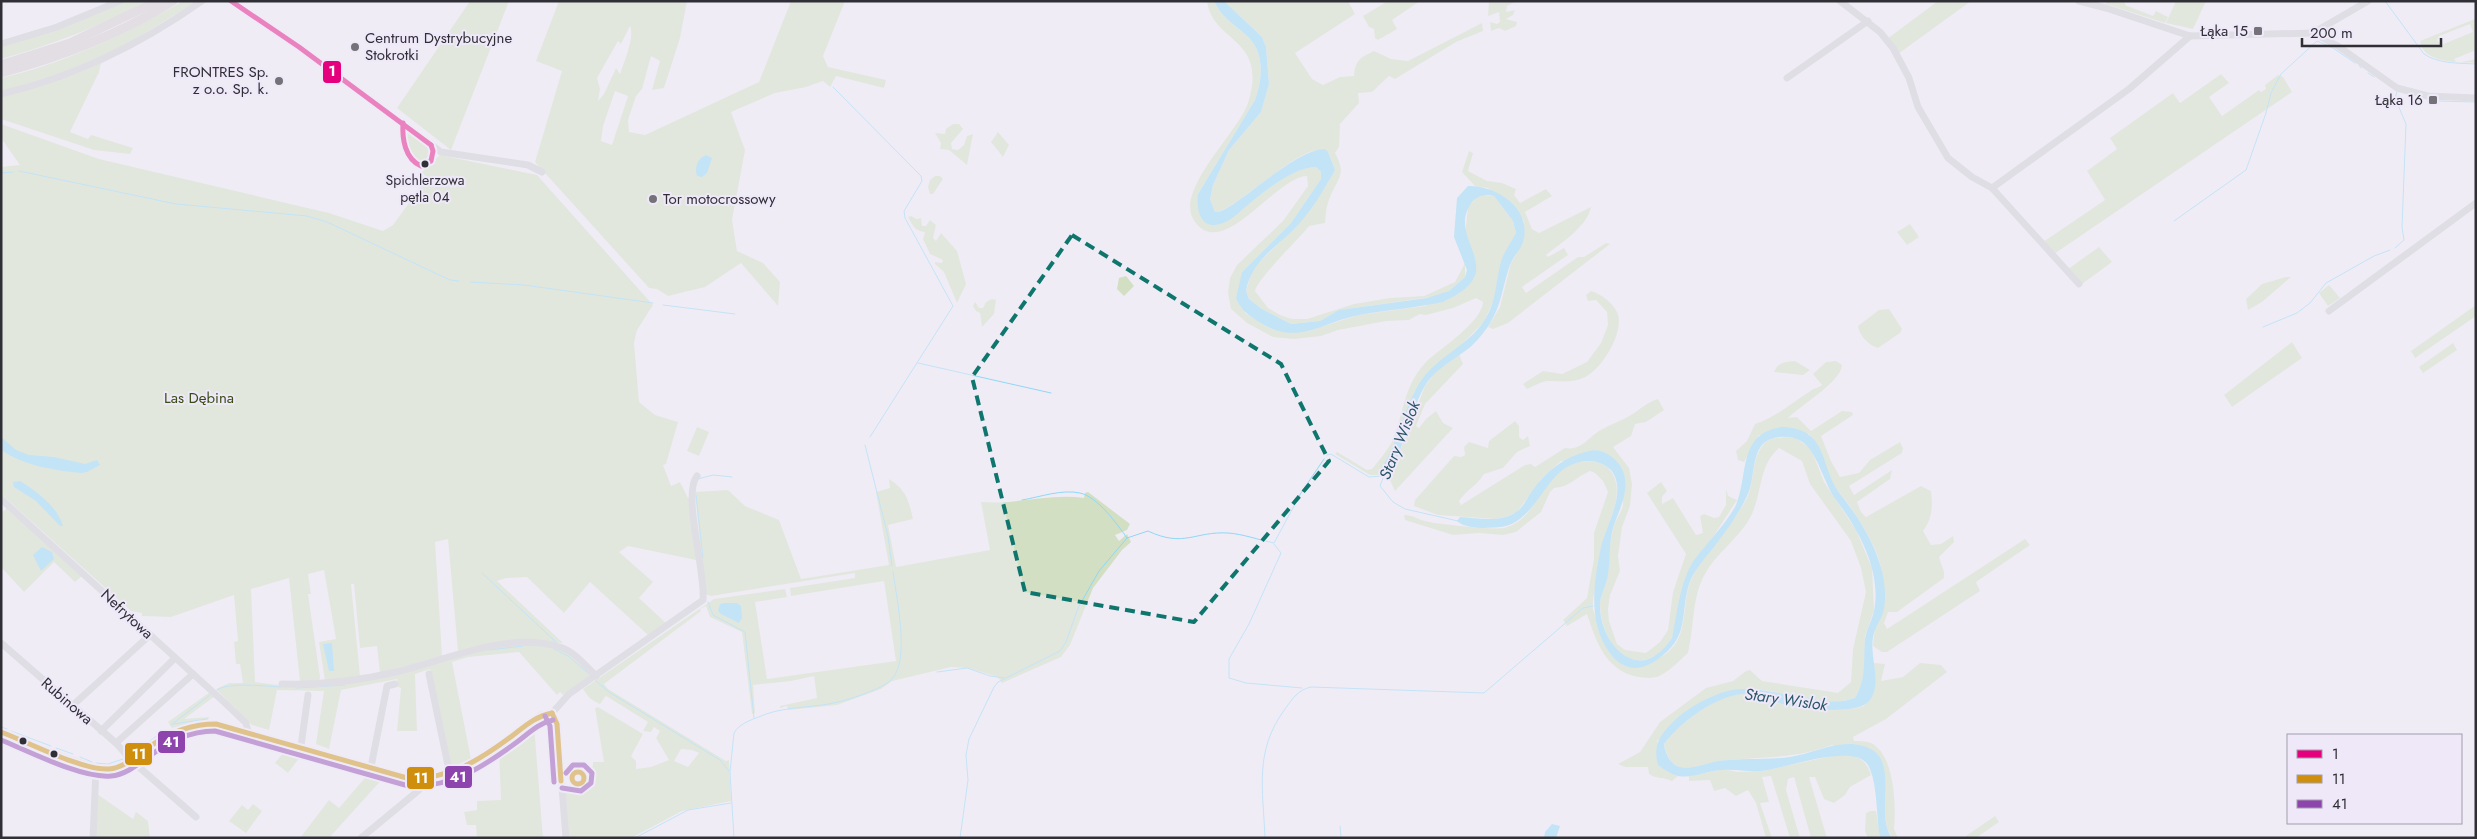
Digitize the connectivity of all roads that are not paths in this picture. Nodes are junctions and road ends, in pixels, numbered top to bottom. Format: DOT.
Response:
graph roads {
  1 [pos="120,1"];
  2 [pos="158,1"];
  3 [pos="173,1"];
  4 [pos="202,1"];
  5 [pos="231,1"];
  6 [pos="1840,1"];
  7 [pos="2079,1"];
  8 [pos="2368,1"];
  9 [pos="1868,21"];
  10 [pos="2313,33"];
  11 [pos="2190,36"];
  12 [pos="1,44"];
  13 [pos="1,65"];
  14 [pos="1,73"];
  15 [pos="1787,78"];
  16 [pos="1,94"];
  17 [pos="2476,98"];
  18 [pos="542,172"];
  19 [pos="1992,188"];
  20 [pos="2476,203"];
  21 [pos="2079,284"];
  22 [pos="2329,311"];
  23 [pos="697,476"];
  24 [pos="1,498"];
  25 [pos="150,635"];
  26 [pos="1,643"];
  27 [pos="175,658"];
  28 [pos="193,674"];
  29 [pos="429,674"];
  30 [pos="596,676"];
  31 [pos="282,684"];
  32 [pos="395,684"];
  33 [pos="308,695"];
  34 [pos="72,706"];
  35 [pos="552,713"];
  36 [pos="101,731"];
  37 [pos="1,732"];
  38 [pos="248,732"];
  39 [pos="116,743"];
  40 [pos="301,746"];
  41 [pos="132,760"];
  42 [pos="371,767"];
  43 [pos="96,768"];
  44 [pos="450,775"];
  45 [pos="424,780"];
  46 [pos="196,817"];
  47 [pos="93,838"];
  48 [pos="361,838"];
  49 [pos="566,838"];
  1 -- 12 [label="street"];
  2 -- 13 [label="main road"];
  3 -- 14 [label="main road"];
  4 -- 16 [label="street"];
  5 -- 18 [label="street"];
  6 -- 9 [label="street"];
  7 -- 11 [label="street"];
  8 -- 10 [label="street"];
  9 -- 15 [label="street"];
  9 -- 19 [label="street"];
  10 -- 11 [label="street"];
  10 -- 17 [label="street"];
  11 -- 19 [label="street"];
  19 -- 21 [label="street"];
  20 -- 22 [label="street"];
  23 -- 30 [label="street"];
  24 -- 25 [label="street, Nefrytowa"];
  25 -- 27 [label="street, Nefrytowa"];
  25 -- 34 [label="street"];
  26 -- 34 [label="street, Rubinowa"];
  27 -- 28 [label="street, Nefrytowa"];
  27 -- 36 [label="street"];
  28 -- 38 [label="street, Nefrytowa"];
  28 -- 39 [label="street"];
  29 -- 44 [label="street"];
  30 -- 31 [label="street"];
  30 -- 35 [label="street"];
  32 -- 42 [label="street"];
  33 -- 40 [label="street"];
  34 -- 36 [label="street, Rubinowa"];
  35 -- 44 [label="street"];
  35 -- 49 [label="street"];
  36 -- 39 [label="street, Rubinowa"];
  37 -- 43 [label="street"];
  38 -- 40 [label="street"];
  38 -- 41 [label="street"];
  39 -- 41 [label="street, Rubinowa"];
  40 -- 42 [label="street"];
  41 -- 43 [label="street"];
  41 -- 46 [label="street, Rubinowa"];
  42 -- 45 [label="street"];
  43 -- 47 [label="street"];
  44 -- 45 [label="street"];
  45 -- 48 [label="street"];
}
